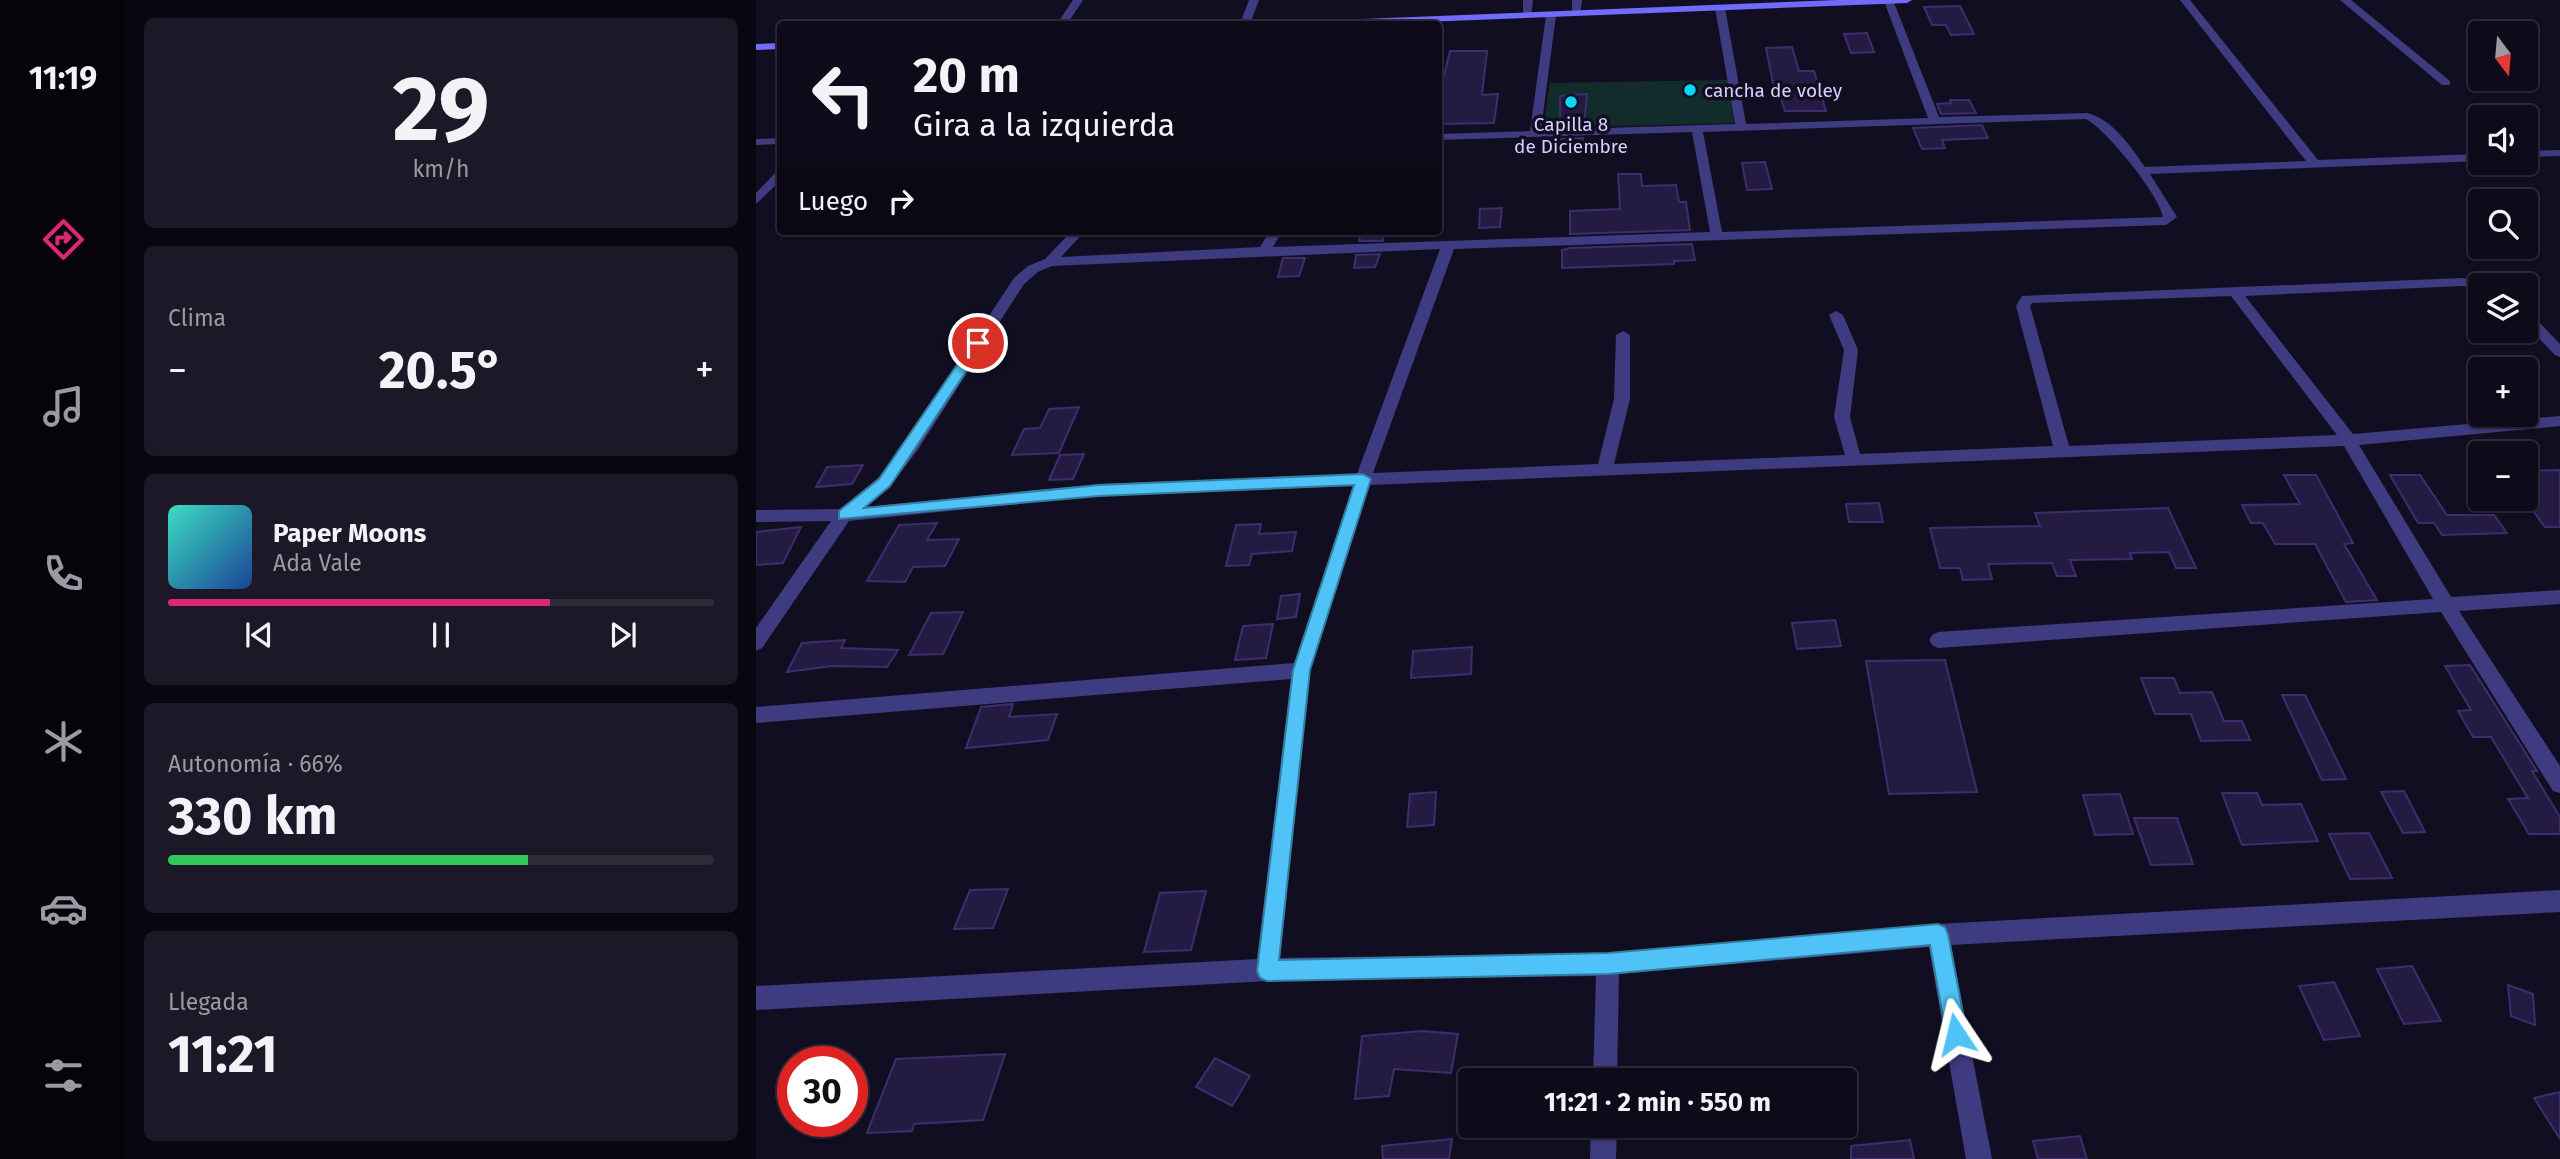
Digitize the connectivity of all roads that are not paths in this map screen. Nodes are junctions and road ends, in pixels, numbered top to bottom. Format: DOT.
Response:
graph roads {
  1 [pos="1078,0"];
  2 [pos="1254,0"];
  3 [pos="1528,0"];
  4 [pos="1577,0"];
  5 [pos="1907,0"];
  6 [pos="2185,0"];
  7 [pos="2345,0"];
  8 [pos="1873,1"];
  9 [pos="1889,1"];
  10 [pos="1725,5"];
  11 [pos="1577,14"];
  12 [pos="1528,15"];
  13 [pos="1551,15"];
  14 [pos="1064,21"];
  15 [pos="1246,21"];
  16 [pos="1413,21"];
  17 [pos="777,46"];
  18 [pos="756,47"];
  19 [pos="2446,83"];
  20 [pos="1934,120"];
  21 [pos="1741,126"];
  22 [pos="1697,128"];
  23 [pos="1535,133"];
  24 [pos="1442,137"];
  25 [pos="777,141"];
  26 [pos="756,142"];
  27 [pos="2560,153"];
  28 [pos="2538,154"];
  29 [pos="2468,158"];
  30 [pos="2315,164"];
  31 [pos="2143,171"];
  32 [pos="777,178"];
  33 [pos="756,200"];
  34 [pos="1075,235"];
  35 [pos="1274,235"];
  36 [pos="1717,237"];
  37 [pos="1448,246"];
  38 [pos="1264,251"];
  39 [pos="1050,262"];
  40 [pos="2468,283"];
  41 [pos="2235,292"];
  42 [pos="1836,315"];
  43 [pos="2538,329"];
  44 [pos="1622,335"];
  45 [pos="2560,352"];
  46 [pos="2560,421"];
  47 [pos="2349,440"];
  48 [pos="2062,450"];
  49 [pos="1854,458"];
  50 [pos="1605,469"];
  51 [pos="1363,479"];
  52 [pos="844,515"];
  53 [pos="756,516"];
  54 [pos="2560,597"];
  55 [pos="2447,607"];
  56 [pos="1938,640"];
  57 [pos="756,643"];
  58 [pos="1301,670"];
  59 [pos="756,715"];
  60 [pos="2560,784"];
  61 [pos="2560,901"];
  62 [pos="1938,934"];
  63 [pos="1608,964"];
  64 [pos="1267,971"];
  65 [pos="756,998"];
  66 [pos="1605,1068"];
  67 [pos="1604,1138"];
  68 [pos="1603,1159"];
  69 [pos="1979,1159"];
  1 -- 14 [label="street"];
  2 -- 15 [label="street"];
  3 -- 12 [label="street"];
  4 -- 11 [label="street"];
  5 -- 9 [label="main road"];
  6 -- 30 [label="street"];
  7 -- 19 [label="street"];
  8 -- 9 [label="main road"];
  8 -- 10 [label="main road"];
  9 -- 20 [label="street"];
  10 -- 11 [label="main road"];
  10 -- 21 [label="street"];
  11 -- 13 [label="main road"];
  12 -- 13 [label="main road"];
  12 -- 16 [label="main road"];
  13 -- 23 [label="street"];
  17 -- 18 [label="main road"];
  20 -- 21 [label="street"];
  20 -- 31 [label="street"];
  21 -- 22 [label="street"];
  22 -- 23 [label="street"];
  22 -- 36 [label="street"];
  23 -- 24 [label="street"];
  25 -- 26 [label="street"];
  27 -- 28 [label="street"];
  29 -- 30 [label="street"];
  30 -- 31 [label="street"];
  31 -- 36 [label="street"];
  32 -- 33 [label="street"];
  34 -- 39 [label="street"];
  35 -- 38 [label="street"];
  36 -- 37 [label="street"];
  37 -- 38 [label="street"];
  37 -- 51 [label="street"];
  38 -- 39 [label="street"];
  39 -- 52 [label="street"];
  40 -- 41 [label="street"];
  41 -- 47 [label="street"];
  41 -- 48 [label="street"];
  42 -- 49 [label="street"];
  43 -- 45 [label="street"];
  44 -- 50 [label="street"];
  46 -- 47 [label="street"];
  47 -- 48 [label="street"];
  47 -- 55 [label="street"];
  48 -- 49 [label="street"];
  49 -- 50 [label="street"];
  50 -- 51 [label="street"];
  51 -- 52 [label="street"];
  51 -- 58 [label="street"];
  52 -- 53 [label="street"];
  52 -- 57 [label="street"];
  54 -- 55 [label="street"];
  55 -- 56 [label="street"];
  55 -- 60 [label="street"];
  58 -- 59 [label="street"];
  58 -- 64 [label="street"];
  61 -- 62 [label="street"];
  62 -- 63 [label="street"];
  62 -- 69 [label="street"];
  63 -- 64 [label="street"];
  63 -- 66 [label="street"];
  64 -- 65 [label="street"];
  67 -- 68 [label="street"];
}
